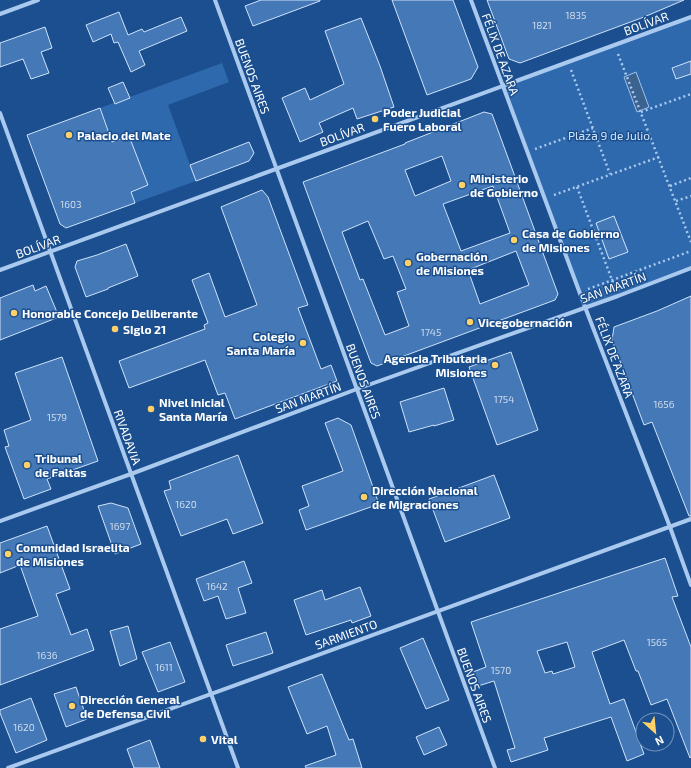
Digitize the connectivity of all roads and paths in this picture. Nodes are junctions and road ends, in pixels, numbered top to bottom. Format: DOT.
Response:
graph roads {
  1 [pos="38,0"];
  2 [pos="215,0"];
  3 [pos="471,0"];
  4 [pos="0,14"];
  5 [pos="691,17"];
  6 [pos="615,45"];
  7 [pos="568,62"];
  8 [pos="502,86"];
  9 [pos="691,94"];
  10 [pos="641,112"];
  11 [pos="0,113"];
  12 [pos="593,128"];
  13 [pos="527,152"];
  14 [pos="659,157"];
  15 [pos="277,169"];
  16 [pos="610,174"];
  17 [pos="691,178"];
  18 [pos="577,186"];
  19 [pos="670,186"];
  20 [pos="691,196"];
  21 [pos="544,198"];
  22 [pos="676,202"];
  23 [pos="691,242"];
  24 [pos="691,251"];
  25 [pos="50,252"];
  26 [pos="691,268"];
  27 [pos="0,270"];
  28 [pos="612,280"];
  29 [pos="579,292"];
  30 [pos="618,296"];
  31 [pos="585,307"];
  32 [pos="357,390"];
  33 [pos="131,474"];
  34 [pos="691,519"];
  35 [pos="0,521"];
  36 [pos="670,527"];
  37 [pos="691,585"];
  38 [pos="438,611"];
  39 [pos="211,694"];
  40 [pos="8,768"];
  41 [pos="238,768"];
  42 [pos="495,768"];
  1 -- 4 [label="street"];
  2 -- 15 [label="street, BUENOS AIRES"];
  3 -- 8 [label="street, FÉLIX DE AZARA"];
  5 -- 6 [label="street, BOLÍVAR"];
  6 -- 7 [label="street, BOLÍVAR"];
  6 -- 10 [label="path"];
  7 -- 8 [label="street, BOLÍVAR"];
  7 -- 12 [label="path"];
  8 -- 13 [label="street, FÉLIX DE AZARA"];
  8 -- 15 [label="street, BOLÍVAR"];
  9 -- 10 [label="path"];
  10 -- 14 [label="path"];
  11 -- 25 [label="street, RIVADAVIA"];
  12 -- 13 [label="path"];
  12 -- 16 [label="path"];
  13 -- 21 [label="street, FÉLIX DE AZARA"];
  14 -- 16 [label="path"];
  14 -- 19 [label="path"];
  15 -- 25 [label="street, BOLÍVAR"];
  15 -- 32 [label="street, BUENOS AIRES"];
  16 -- 18 [label="path"];
  17 -- 19 [label="path"];
  18 -- 21 [label="path"];
  18 -- 28 [label="path"];
  19 -- 22 [label="path"];
  20 -- 22 [label="path"];
  21 -- 29 [label="street, FÉLIX DE AZARA"];
  22 -- 23 [label="path"];
  24 -- 28 [label="path"];
  25 -- 27 [label="street, BOLÍVAR"];
  25 -- 33 [label="street, RIVADAVIA"];
  26 -- 30 [label="street, SAN MARTÍN"];
  28 -- 29 [label="path"];
  28 -- 30 [label="path"];
  29 -- 31 [label="street, FÉLIX DE AZARA"];
  30 -- 31 [label="street, SAN MARTÍN"];
  31 -- 32 [label="street, SAN MARTÍN"];
  31 -- 36 [label="street, FÉLIX DE AZARA"];
  32 -- 33 [label="street, SAN MARTÍN"];
  32 -- 38 [label="street, BUENOS AIRES"];
  33 -- 35 [label="street, SAN MARTÍN"];
  33 -- 39 [label="street, RIVADAVIA"];
  34 -- 36 [label="street, SARMIENTO"];
  36 -- 37 [label="street, FÉLIX DE AZARA"];
  36 -- 38 [label="street, SARMIENTO"];
  38 -- 39 [label="street, SARMIENTO"];
  38 -- 42 [label="street, BUENOS AIRES"];
  39 -- 40 [label="street, SARMIENTO"];
  39 -- 41 [label="street, RIVADAVIA"];
}
